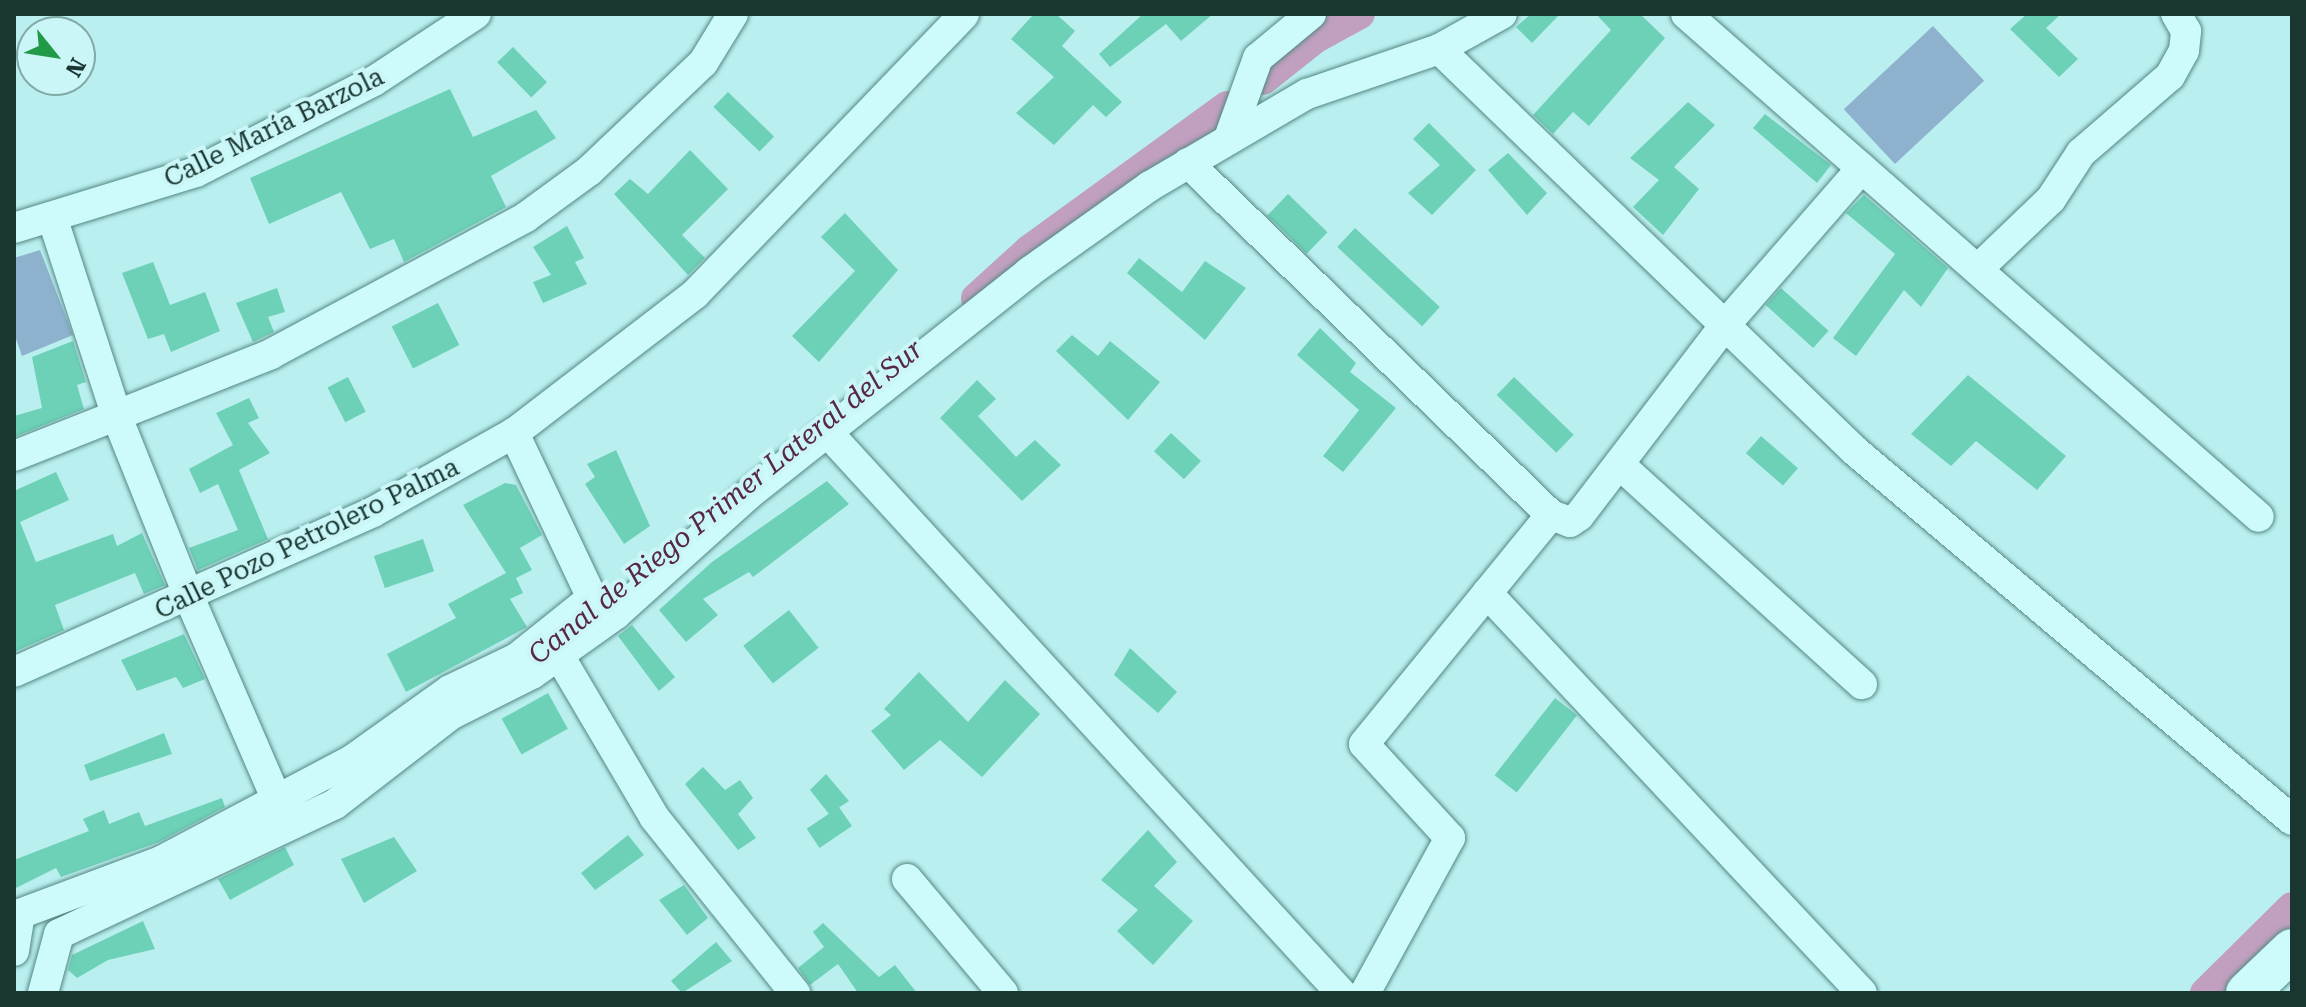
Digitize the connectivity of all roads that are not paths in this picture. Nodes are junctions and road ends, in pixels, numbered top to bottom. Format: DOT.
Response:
graph roads {
  1 [pos="476,14"];
  2 [pos="733,14"];
  3 [pos="964,14"];
  4 [pos="1311,14"];
  5 [pos="1502,14"];
  6 [pos="1686,14"];
  7 [pos="2176,14"];
  8 [pos="1439,49"];
  9 [pos="1229,138"];
  10 [pos="1188,163"];
  11 [pos="1862,168"];
  12 [pos="52,217"];
  13 [pos="14,228"];
  14 [pos="1978,269"];
  15 [pos="1725,325"];
  16 [pos="117,417"];
  17 [pos="514,433"];
  18 [pos="829,434"];
  19 [pos="14,456"];
  20 [pos="1619,464"];
  21 [pos="1551,515"];
  22 [pos="2259,517"];
  23 [pos="1487,593"];
  24 [pos="189,597"];
  25 [pos="557,652"];
  26 [pos="14,672"];
  27 [pos="1862,684"];
  28 [pos="275,796"];
  29 [pos="303,817"];
  30 [pos="2292,820"];
  31 [pos="907,879"];
  32 [pos="17,915"];
  33 [pos="2292,950"];
  34 [pos="14,951"];
  35 [pos="43,993"];
  36 [pos="795,993"];
  37 [pos="1003,993"];
  38 [pos="1341,993"];
  39 [pos="1365,993"];
  40 [pos="1862,993"];
  41 [pos="2247,993"];
  1 -- 12 [label="street, Calle María Barzola"];
  2 -- 16 [label="street"];
  3 -- 17 [label="street, Calle Pozo Petrolero Palma"];
  4 -- 9 [label="street"];
  5 -- 8 [label="street"];
  6 -- 11 [label="street"];
  7 -- 14 [label="street"];
  8 -- 9 [label="street"];
  8 -- 15 [label="street"];
  9 -- 10 [label="street"];
  10 -- 18 [label="street"];
  10 -- 21 [label="street"];
  11 -- 14 [label="street"];
  11 -- 15 [label="street"];
  12 -- 13 [label="street, Calle María Barzola"];
  12 -- 16 [label="street"];
  14 -- 22 [label="street"];
  15 -- 20 [label="street"];
  15 -- 30 [label="street"];
  16 -- 19 [label="street"];
  16 -- 24 [label="street"];
  17 -- 24 [label="street, Calle Pozo Petrolero Palma"];
  17 -- 28 [label="street"];
  18 -- 25 [label="street"];
  18 -- 38 [label="street"];
  20 -- 21 [label="street"];
  20 -- 27 [label="street"];
  21 -- 23 [label="street"];
  23 -- 39 [label="street"];
  23 -- 40 [label="street"];
  24 -- 26 [label="street, Calle Pozo Petrolero Palma"];
  24 -- 28 [label="street"];
  25 -- 29 [label="street"];
  25 -- 36 [label="street"];
  28 -- 29 [label="street"];
  28 -- 32 [label="street"];
  29 -- 35 [label="street"];
  31 -- 37 [label="street"];
  32 -- 34 [label="street"];
  33 -- 41 [label="street"];
}
